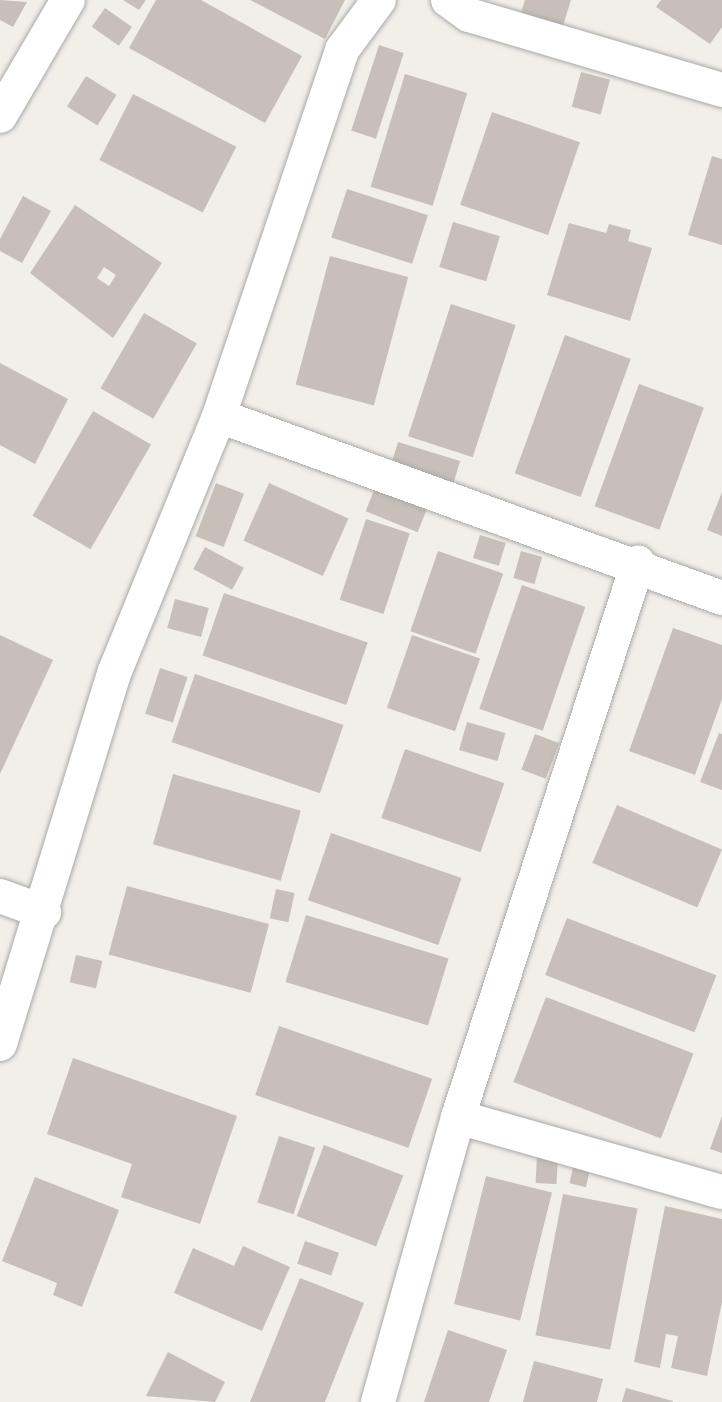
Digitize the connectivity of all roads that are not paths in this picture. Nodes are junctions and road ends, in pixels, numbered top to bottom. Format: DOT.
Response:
graph roads {
  1 [pos="68,0"];
  2 [pos="379,0"];
  3 [pos="448,0"];
  4 [pos="722,90"];
  5 [pos="0,116"];
  6 [pos="219,416"];
  7 [pos="638,563"];
  8 [pos="722,598"];
  9 [pos="0,896"];
  10 [pos="44,912"];
  11 [pos="0,1044"];
  12 [pos="458,1117"];
  13 [pos="722,1192"];
  14 [pos="378,1402"];
  1 -- 5 [label="street"];
  2 -- 6 [label="street"];
  3 -- 4 [label="street"];
  6 -- 7 [label="street"];
  6 -- 10 [label="street"];
  7 -- 8 [label="street"];
  7 -- 12 [label="street"];
  9 -- 10 [label="street"];
  10 -- 11 [label="street"];
  12 -- 13 [label="street"];
  12 -- 14 [label="street"];
}
